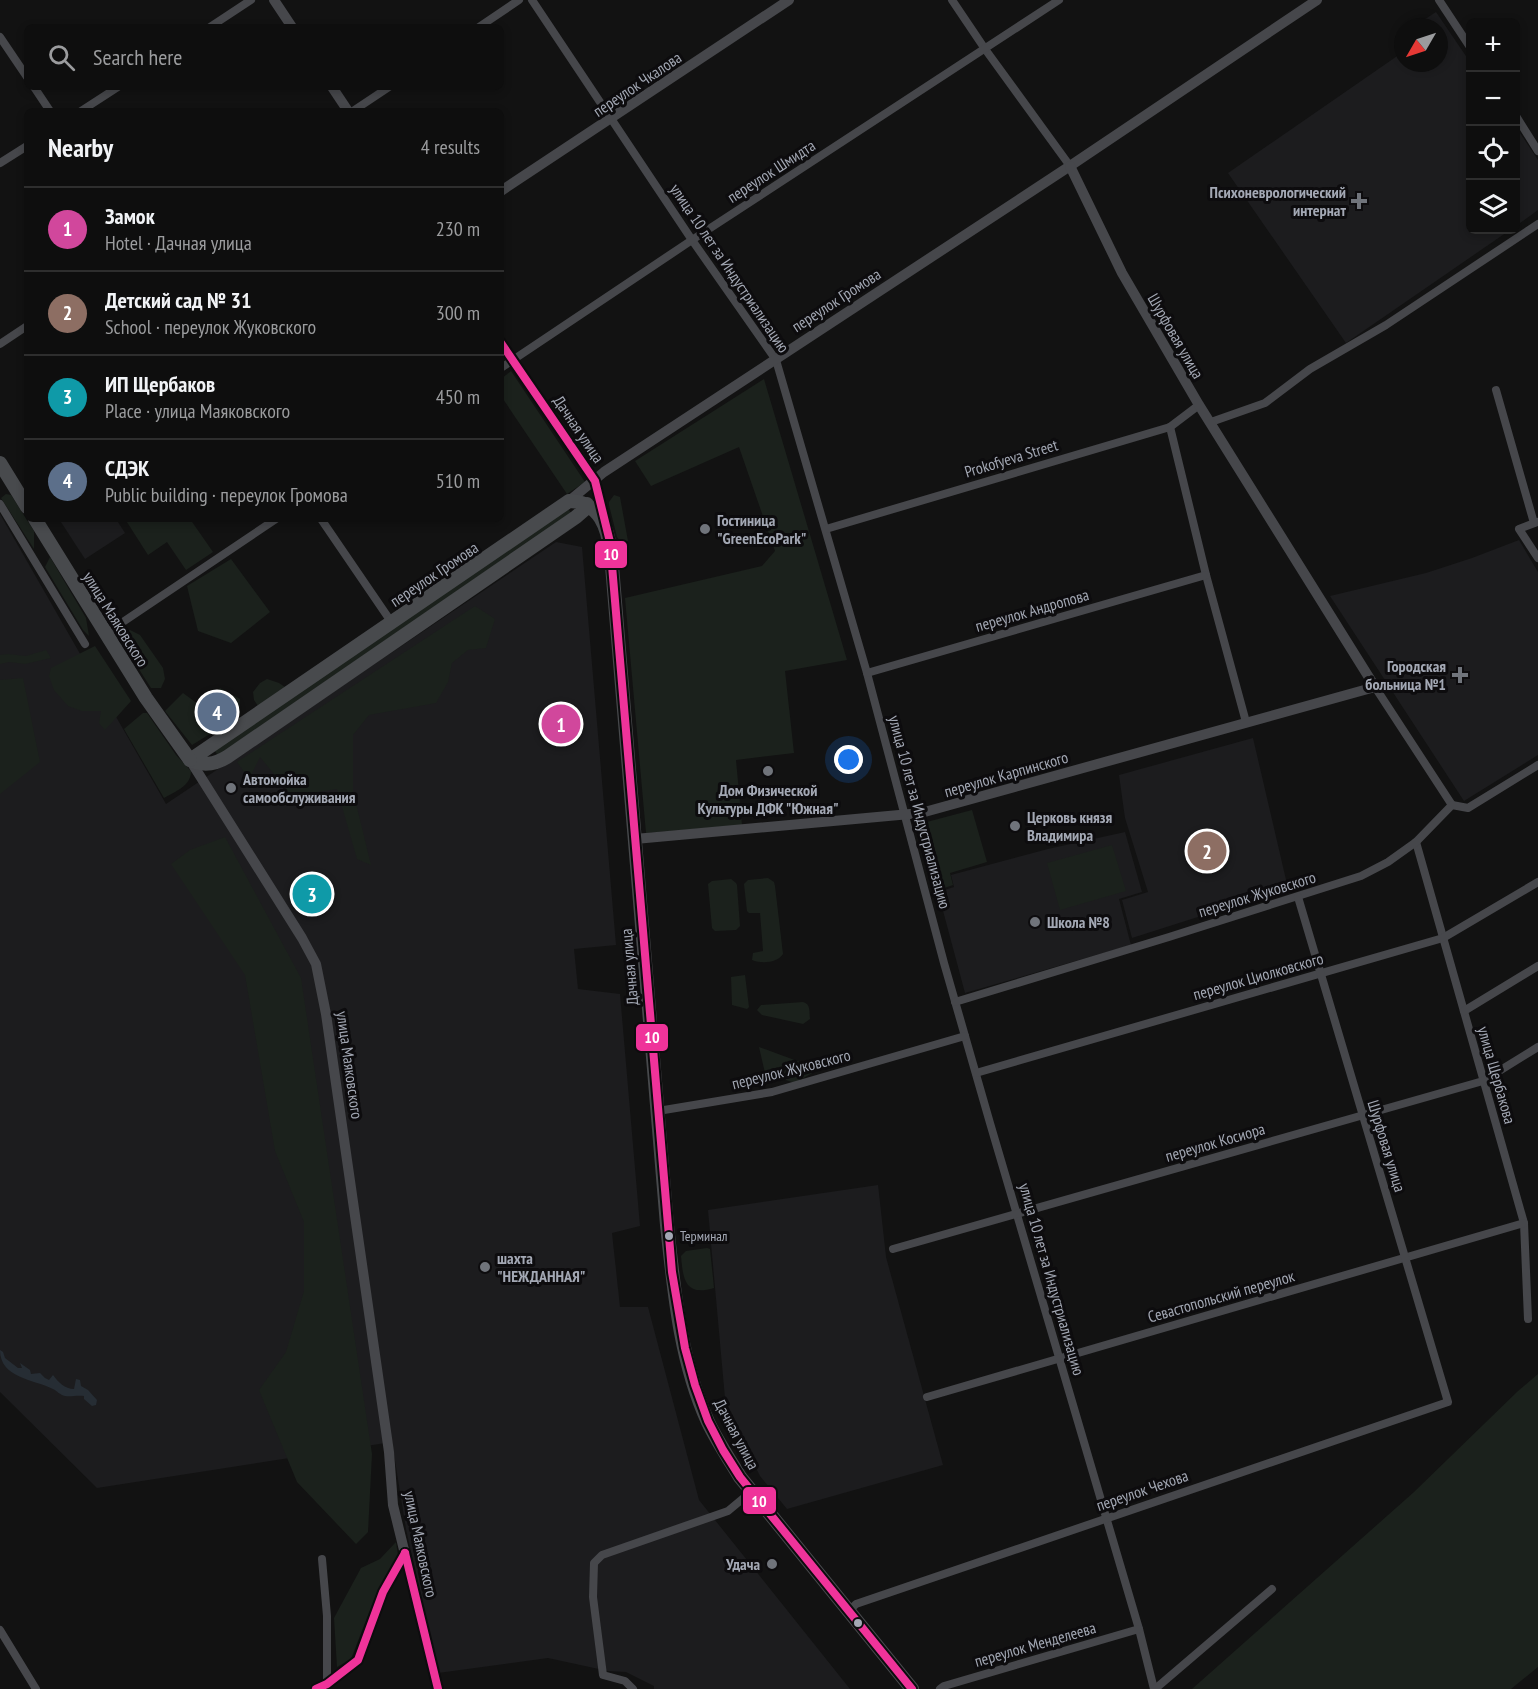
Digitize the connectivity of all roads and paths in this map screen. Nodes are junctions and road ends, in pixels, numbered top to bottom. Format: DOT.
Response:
graph roads {
  1 [pos="251,0"];
  2 [pos="274,0"];
  3 [pos="519,0"];
  4 [pos="532,0"];
  5 [pos="789,0"];
  6 [pos="952,0"];
  7 [pos="1059,0"];
  8 [pos="1317,0"];
  9 [pos="1439,0"];
  10 [pos="215,24"];
  11 [pos="290,24"];
  12 [pos="483,24"];
  13 [pos="0,37"];
  14 [pos="1466,41"];
  15 [pos="985,49"];
  16 [pos="24,73"];
  17 [pos="36,90"];
  18 [pos="113,90"];
  19 [pos="334,90"];
  20 [pos="384,90"];
  21 [pos="48,108"];
  22 [pos="86,108"];
  23 [pos="346,108"];
  24 [pos="358,108"];
  25 [pos="612,119"];
  26 [pos="1520,124"];
  27 [pos="24,148"];
  28 [pos="1538,151"];
  29 [pos="0,163"];
  30 [pos="1070,166"];
  31 [pos="504,189"];
  32 [pos="1538,224"];
  33 [pos="692,240"];
  34 [pos="24,328"];
  35 [pos="0,344"];
  36 [pos="504,348"];
  37 [pos="512,360"];
  38 [pos="776,360"];
  39 [pos="504,366"];
  40 [pos="1496,390"];
  41 [pos="1199,405"];
  42 [pos="1211,422"];
  43 [pos="1170,427"];
  44 [pos="0,463"];
  45 [pos="595,481"];
  46 [pos="24,499"];
  47 [pos="569,501"];
  48 [pos="0,504"];
  49 [pos="587,504"];
  50 [pos="576,516"];
  51 [pos="36,522"];
  52 [pos="272,522"];
  53 [pos="323,522"];
  54 [pos="1536,523"];
  55 [pos="603,529"];
  56 [pos="826,529"];
  57 [pos="1538,558"];
  58 [pos="1206,575"];
  59 [pos="392,623"];
  60 [pos="105,634"];
  61 [pos="85,644"];
  62 [pos="867,673"];
  63 [pos="1375,687"];
  64 [pos="1246,722"];
  65 [pos="190,760"];
  66 [pos="1538,765"];
  67 [pos="1452,806"];
  68 [pos="905,815"];
  69 [pos="631,840"];
  70 [pos="1416,842"];
  71 [pos="1538,882"];
  72 [pos="1298,897"];
  73 [pos="1443,938"];
  74 [pos="1538,966"];
  75 [pos="1320,973"];
  76 [pos="955,1002"];
  77 [pos="1464,1011"];
  78 [pos="965,1036"];
  79 [pos="1538,1047"];
  80 [pos="976,1073"];
  81 [pos="1483,1081"];
  82 [pos="654,1112"];
  83 [pos="1362,1116"];
  84 [pos="1017,1213"];
  85 [pos="1524,1223"];
  86 [pos="893,1249"];
  87 [pos="1404,1258"];
  88 [pos="1528,1319"];
  89 [pos="1060,1359"];
  90 [pos="927,1397"];
  91 [pos="1448,1402"];
  92 [pos="749,1494"];
  93 [pos="1107,1518"];
  94 [pos="405,1553"];
  95 [pos="322,1559"];
  96 [pos="1272,1589"];
  97 [pos="846,1613"];
  98 [pos="0,1629"];
  99 [pos="1139,1629"];
  100 [pos="327,1684"];
  101 [pos="36,1689"];
  102 [pos="316,1689"];
  103 [pos="438,1689"];
  104 [pos="633,1689"];
  105 [pos="903,1689"];
  106 [pos="912,1689"];
  107 [pos="940,1689"];
  108 [pos="1155,1689"];
  1 -- 10 [label="street"];
  2 -- 11 [label="street"];
  3 -- 12 [label="street"];
  4 -- 25 [label="street, улица 10 лет за Индустриализацию"];
  5 -- 25 [label="street, переулок Чкалова"];
  6 -- 15 [label="street, Шурфовая улица"];
  7 -- 15 [label="street, переулок Шмидта"];
  8 -- 30 [label="street, переулок Громова"];
  9 -- 14 [label="street"];
  13 -- 16 [label="street"];
  15 -- 30 [label="street, Шурфовая улица"];
  15 -- 33 [label="street, переулок Шмидта"];
  17 -- 21 [label="street"];
  18 -- 22 [label="street"];
  19 -- 23 [label="street"];
  20 -- 24 [label="street"];
  25 -- 31 [label="street, переулок Чкалова"];
  25 -- 33 [label="street, улица 10 лет за Индустриализацию"];
  26 -- 28 [label="street"];
  27 -- 29 [label="street"];
  30 -- 38 [label="street, переулок Громова"];
  30 -- 41 [label="street, Шурфовая улица"];
  32 -- 42 [label="street"];
  33 -- 37 [label="street, переулок Шмидта"];
  33 -- 38 [label="street, улица 10 лет за Индустриализацию"];
  34 -- 35 [label="street"];
  36 -- 37 [label="street, Дачная улица"];
  37 -- 39 [label="street, переулок Шмидта"];
  37 -- 45 [label="street, Дачная улица"];
  38 -- 45 [label="street, переулок Громова"];
  38 -- 56 [label="street, улица 10 лет за Индустриализацию"];
  40 -- 54 [label="street"];
  41 -- 42 [label="street, Шурфовая улица"];
  41 -- 43 [label="street, Prokofyeva Street"];
  42 -- 63 [label="street, Шурфовая улица"];
  43 -- 56 [label="street, Prokofyeva Street"];
  43 -- 58 [label="street"];
  44 -- 46 [label="main road"];
  45 -- 47 [label="street, переулок Громова"];
  45 -- 49 [label="street"];
  45 -- 55 [label="street, Дачная улица"];
  47 -- 49 [label="main road"];
  47 -- 59 [label="main road, переулок Громова"];
  48 -- 61 [label="street"];
  49 -- 50 [label="main road, переулок Громова"];
  49 -- 55 [label="main road"];
  50 -- 55 [label="main road"];
  50 -- 65 [label="main road, переулок Громова"];
  51 -- 60 [label="main road, улица Маяковского"];
  52 -- 60 [label="street"];
  53 -- 59 [label="street"];
  54 -- 57 [label="street"];
  55 -- 69 [label="main road, Дачная улица"];
  56 -- 62 [label="street, улица 10 лет за Индустриализацию"];
  58 -- 62 [label="street, переулок Андропова"];
  58 -- 64 [label="street"];
  59 -- 65 [label="main road, переулок Громова"];
  60 -- 65 [label="main road, улица Маяковского"];
  62 -- 68 [label="street, улица 10 лет за Индустриализацию"];
  63 -- 64 [label="street, переулок Карпинского"];
  63 -- 67 [label="street"];
  64 -- 68 [label="street, переулок Карпинского"];
  65 -- 94 [label="street, улица Маяковского"];
  66 -- 67 [label="street"];
  67 -- 70 [label="street, переулок Жуковского"];
  68 -- 69 [label="street, переулок Карпинского"];
  68 -- 76 [label="street, улица 10 лет за Индустриализацию"];
  69 -- 82 [label="main road, Дачная улица"];
  70 -- 72 [label="street, переулок Жуковского"];
  70 -- 73 [label="street, улица Щербакова"];
  71 -- 73 [label="street, переулок Циолковского"];
  72 -- 75 [label="street, Шурфовая улица"];
  72 -- 76 [label="street, переулок Жуковского"];
  73 -- 75 [label="street, переулок Циолковского"];
  73 -- 77 [label="street, улица Щербакова"];
  74 -- 77 [label="street"];
  75 -- 80 [label="street, переулок Циолковского"];
  75 -- 83 [label="street, Шурфовая улица"];
  76 -- 78 [label="street, улица 10 лет за Индустриализацию"];
  77 -- 81 [label="street, улица Щербакова"];
  78 -- 80 [label="street, улица 10 лет за Индустриализацию"];
  78 -- 82 [label="street, переулок Жуковского"];
  79 -- 81 [label="street, переулок Косиора"];
  80 -- 84 [label="street, улица 10 лет за Индустриализацию"];
  81 -- 83 [label="street, переулок Косиора"];
  81 -- 85 [label="street, улица Щербакова"];
  82 -- 92 [label="main road, Дачная улица"];
  83 -- 84 [label="street, переулок Косиора"];
  83 -- 87 [label="street, Шурфовая улица"];
  84 -- 86 [label="street, переулок Косиора"];
  84 -- 89 [label="street, улица 10 лет за Индустриализацию"];
  85 -- 87 [label="street, Севастопольский переулок"];
  85 -- 88 [label="street, улица Щербакова"];
  87 -- 89 [label="street, Севастопольский переулок"];
  87 -- 91 [label="street, Шурфовая улица"];
  89 -- 90 [label="street, Севастопольский переулок"];
  89 -- 93 [label="street, улица 10 лет за Индустриализацию"];
  91 -- 93 [label="street, переулок Чехова"];
  92 -- 97 [label="main road, Дачная улица"];
  92 -- 104 [label="street"];
  93 -- 97 [label="street, переулок Чехова"];
  93 -- 99 [label="street, улица 10 лет за Индустриализацию"];
  94 -- 100 [label="street"];
  94 -- 103 [label="street, улица Маяковского"];
  95 -- 100 [label="street"];
  96 -- 108 [label="street"];
  97 -- 105 [label="main road, Дачная улица"];
  97 -- 106 [label="main road, Дачная улица"];
  98 -- 101 [label="street"];
  99 -- 107 [label="street, переулок Менделеева"];
  99 -- 108 [label="street, улица 10 лет за Индустриализацию"];
  100 -- 102 [label="street"];
}
